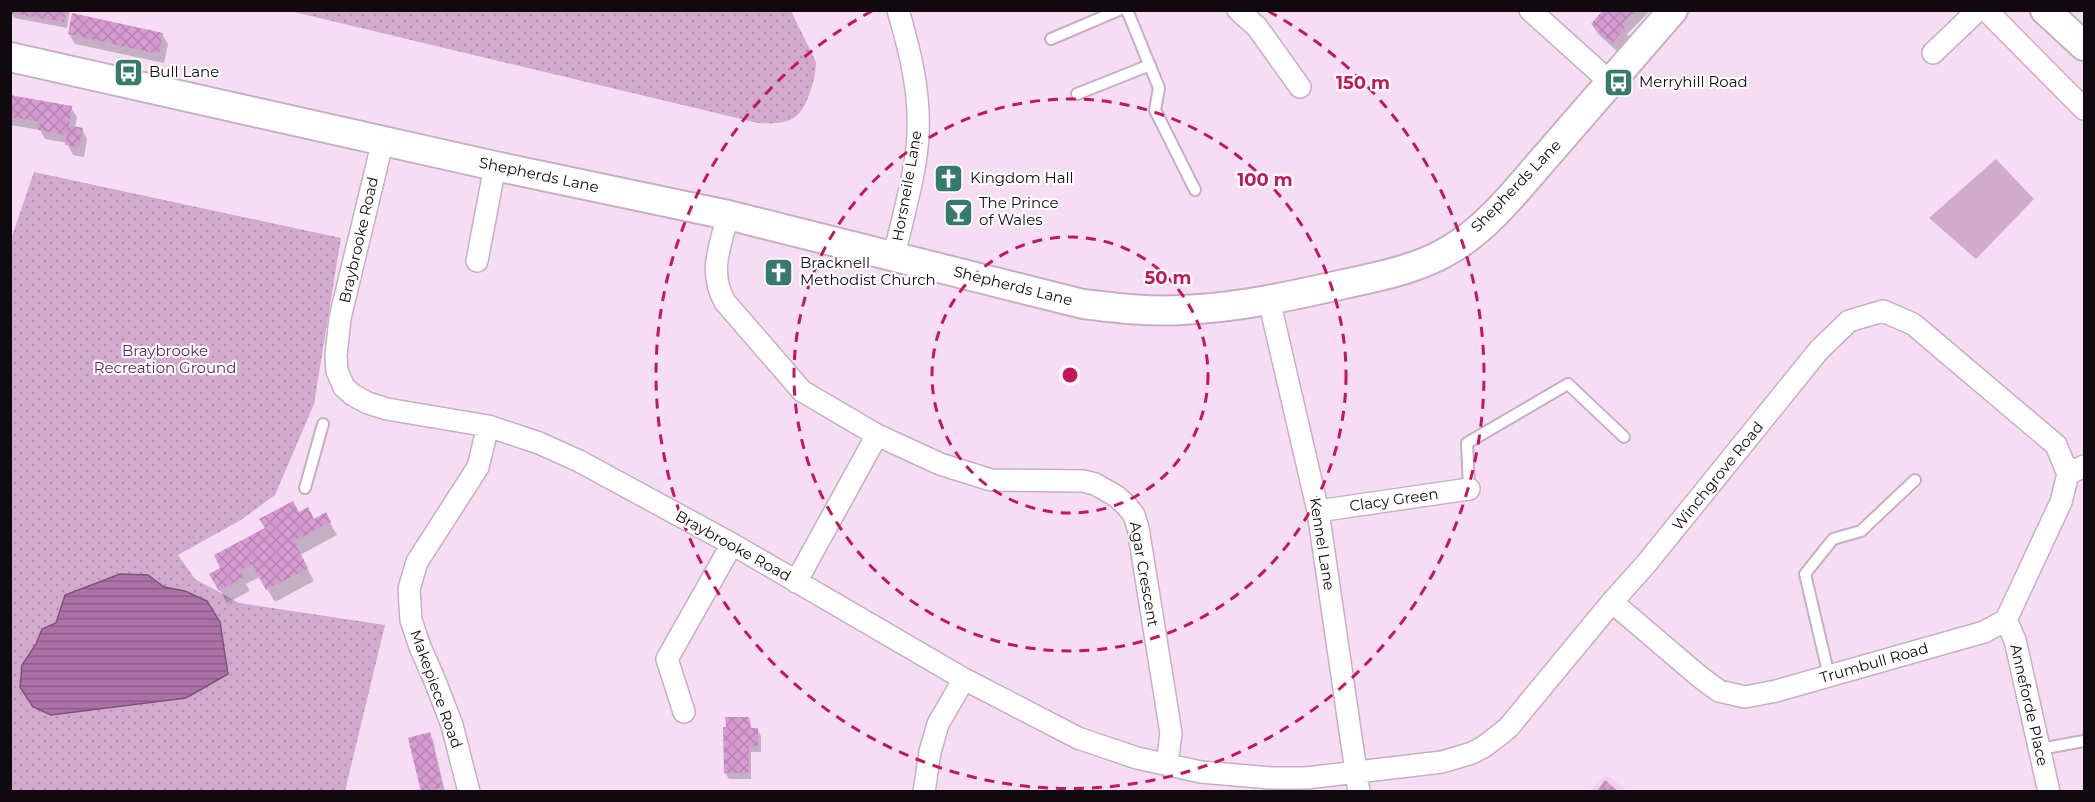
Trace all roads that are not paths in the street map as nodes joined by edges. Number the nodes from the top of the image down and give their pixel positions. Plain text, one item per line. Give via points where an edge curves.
1 (898, 10) edge
2 (1119, 10) edge
3 (1127, 10) edge
4 (1238, 10) edge
5 (1530, 10) edge
6 (1673, 10) edge
7 (1978, 10) edge
8 (1986, 10) edge
9 (2045, 10) edge
10 (1051, 39) dead end
11 (2085, 46) edge
12 (1933, 53) dead end
13 (10, 57) edge
14 (1150, 65) junction
15 (1610, 82) junction
16 (1300, 87) dead end
17 (1077, 94) dead end
18 (2085, 109) edge
19 (383, 141) junction
20 (495, 166) junction
21 (1194, 190) dead end
22 (728, 215) junction
23 (894, 256) junction
24 (477, 261) dead end
25 (1269, 300) junction
26 (323, 424) dead end
27 (488, 426) junction
28 (877, 435) junction
29 (1624, 437) dead end
30 (2076, 470) edge
31 (1915, 480) dead end
32 (305, 488) dead end
33 (1469, 489) joint
34 (1318, 511) junction
35 (732, 544) junction
36 (796, 582) junction
37 (1612, 602) junction
38 (2006, 620) junction
39 (1828, 676) junction
40 (964, 679) junction
41 (684, 712) dead end
42 (2085, 741) edge
43 (2040, 749) junction
44 (1167, 765) junction
45 (1358, 782) edge
46 (469, 792) edge
47 (924, 792) edge
48 (2049, 792) edge

1 - 23 street, Horsneile Lane via 912,62 918,127
2 - 10 lane
3 - 14 lane
4 - 16 street via 1257,27
5 - 15 street
6 - 15 street, Shepherds Lane
7 - 12 street
8 - 18 street
9 - 11 street
13 - 19 street, Shepherds Lane
14 - 17 lane
14 - 21 lane via 1159,88 1155,110
15 - 25 street, Shepherds Lane via 1508,199 1452,249 1384,275
19 - 20 street, Shepherds Lane
19 - 27 street, Braybrooke Road via 340,318 337,371 344,387 368,403
20 - 22 street, Shepherds Lane
20 - 24 street
22 - 23 street, Shepherds Lane
22 - 28 street, Agar Crescent via 716,271 725,302 802,391
23 - 25 street, Shepherds Lane via 1105,307 1181,310
25 - 34 street, Kennel Lane
26 - 32 lane
27 - 35 street, Braybrooke Road via 579,461
27 - 46 street, Makepiece Road via 478,467 433,530 409,589 420,647 452,726
28 - 36 street
28 - 44 street, Agar Crescent via 940,464 991,480 1083,481 1106,489 1126,505 1138,528 1171,733
29 - 33 lane via 1568,384 1467,443
30 - 37 street, Winchgrove Road via 2056,445 1914,324 1883,311 1849,321 1819,350
30 - 38 street
31 - 39 lane via 1861,531 1833,539 1805,574
33 - 34 street, Clacy Green
34 - 45 street, Kennel Lane
35 - 36 street, Braybrooke Road
35 - 41 street via 667,658
36 - 40 street, Braybrooke Road
37 - 39 street, Trumbull Road via 1719,691 1745,697
37 - 45 street, Winchgrove Road via 1508,728 1485,746 1442,762
38 - 39 street, Trumbull Road via 1984,632
38 - 43 street, Anneforde Place via 2015,640
40 - 44 street, Braybrooke Road via 1078,738
40 - 47 street via 938,724
42 - 43 lane
43 - 48 street, Anneforde Place
44 - 45 street, Braybrooke Road via 1213,773

